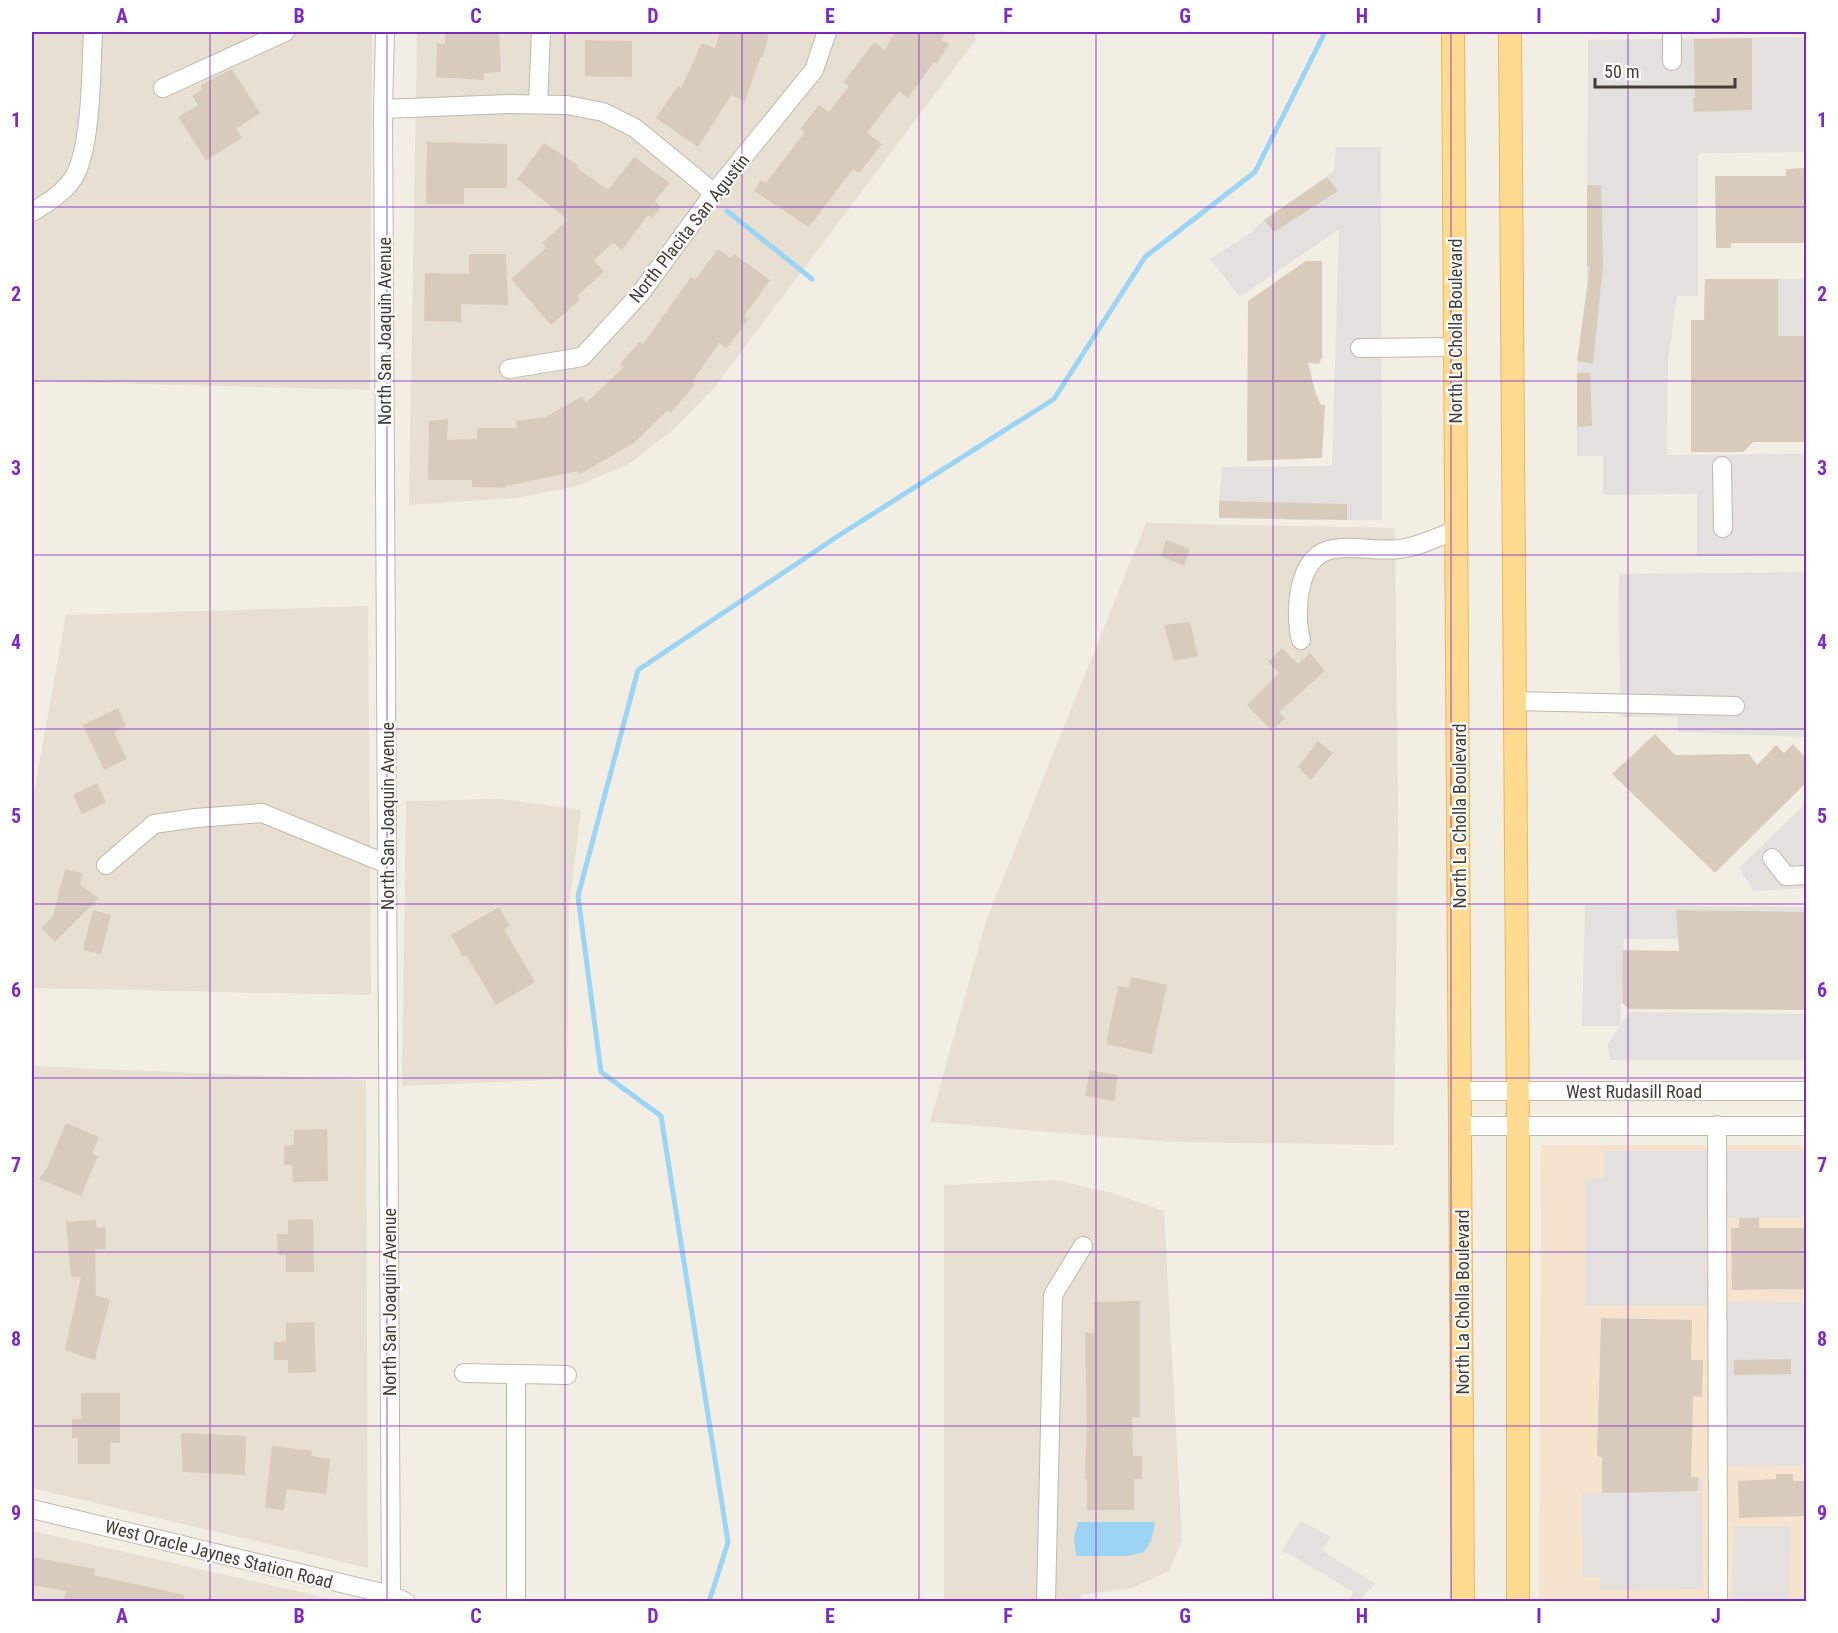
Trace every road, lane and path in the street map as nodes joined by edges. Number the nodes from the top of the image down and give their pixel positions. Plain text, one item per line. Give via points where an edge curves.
1 (93, 32) edge
2 (285, 32) edge
3 (385, 32) edge
4 (541, 32) edge
5 (827, 32) edge
6 (1453, 32) edge
7 (1510, 32) edge
8 (1672, 32) edge
9 (1672, 61) dead end
10 (163, 88) dead end
11 (538, 104) junction
12 (383, 109) junction
13 (714, 193) junction
14 (32, 212) edge
15 (1454, 347) junction
16 (1360, 348) dead end
17 (509, 369) dead end
18 (1722, 466) dead end
19 (1723, 528) dead end
20 (1456, 530) junction
21 (1300, 640) dead end
22 (1515, 701) junction
23 (1735, 706) dead end
24 (1772, 858) dead end
25 (387, 864) junction
26 (106, 865) dead end
27 (1806, 875) edge
28 (1461, 1091) junction
29 (1518, 1091) junction
30 (1806, 1091) edge
31 (1518, 1125) junction
32 (1717, 1125) junction
33 (1461, 1126) junction
34 (1806, 1126) edge
35 (1083, 1246) dead end
36 (464, 1373) dead end
37 (516, 1374) junction
38 (567, 1375) dead end
39 (32, 1509) edge
40 (396, 1600) edge
41 (516, 1602) edge
42 (1046, 1602) edge
43 (1463, 1602) edge
44 (1518, 1602) edge
45 (1718, 1602) edge

1 - 14 street via 85,137 75,176 67,187
2 - 10 street
3 - 12 street, North San Joaquin Avenue
4 - 11 street
5 - 13 street, North Placita San Agustin via 814,70
6 - 15 main road, North La Cholla Boulevard
7 - 22 main road
8 - 9 street
11 - 12 street
11 - 13 street via 603,112 635,128
12 - 25 street, North San Joaquin Avenue
13 - 17 street, North Placita San Agustin via 640,294 582,357
15 - 16 street
15 - 20 main road, North La Cholla Boulevard
18 - 19 street
20 - 21 street via 1401,549 1331,549 1319,554 1298,592
20 - 28 main road, North La Cholla Boulevard
22 - 23 street
22 - 29 main road
24 - 27 street via 1786,876
25 - 26 street via 262,813 154,824
25 - 40 street, North San Joaquin Avenue
28 - 29 street, West Rudasill Road
28 - 33 main road, North La Cholla Boulevard
29 - 30 street, West Rudasill Road
29 - 31 main road
31 - 32 street, West Rudasill Road
31 - 33 street, West Rudasill Road
31 - 44 main road
32 - 34 street, West Rudasill Road
32 - 45 street
33 - 43 main road, North La Cholla Boulevard
35 - 42 street via 1053,1295
36 - 37 street
37 - 38 street
37 - 41 street
39 - 40 street, West Oracle Jaynes Station Road

